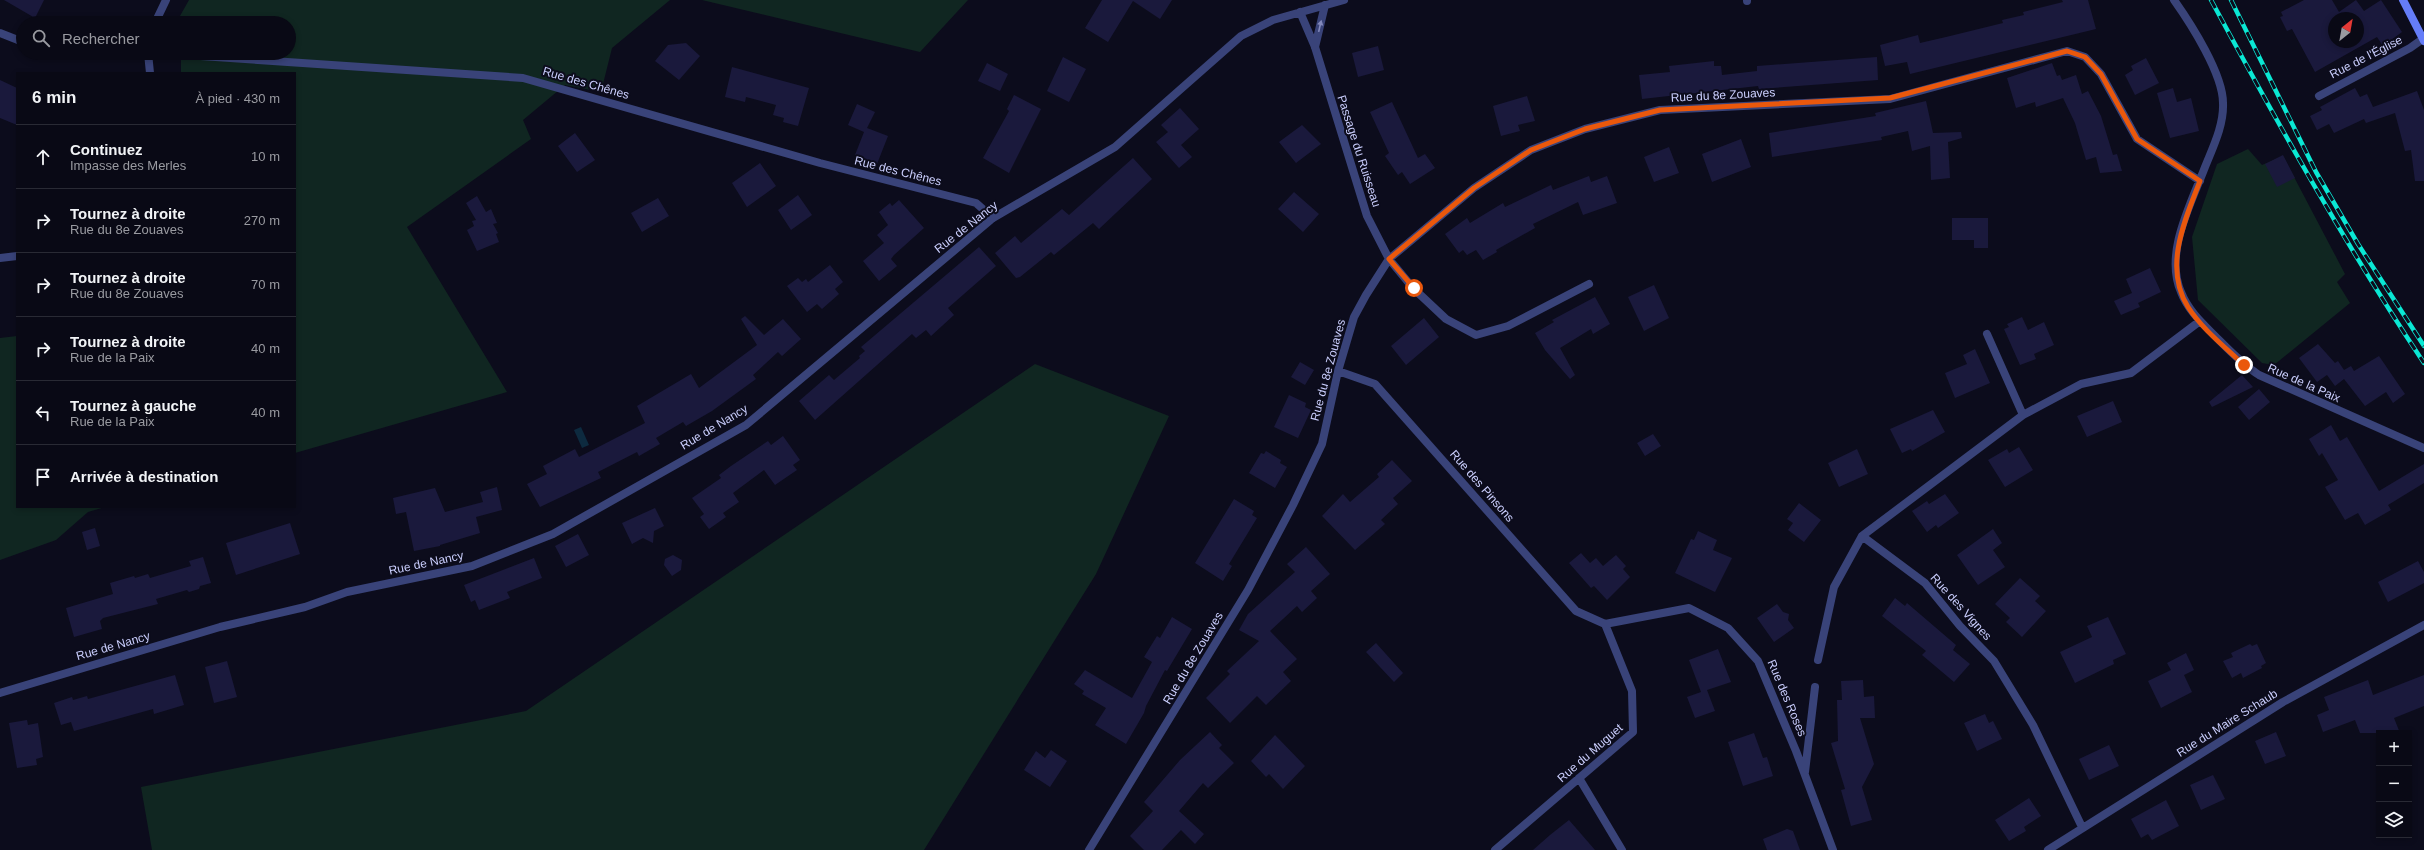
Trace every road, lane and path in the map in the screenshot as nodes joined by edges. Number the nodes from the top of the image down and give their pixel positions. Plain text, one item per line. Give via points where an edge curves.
1 (166, 0) edge
2 (1344, 0) edge
3 (2174, 0) edge
4 (2403, 0) edge
5 (1325, 5) junction
6 (1300, 12) junction
7 (158, 16) edge
8 (0, 33) edge
9 (16, 39) edge
10 (2424, 39) edge
11 (1315, 47) junction
12 (149, 60) edge
13 (259, 60) edge
14 (150, 72) edge
15 (2318, 96) dead end
16 (2200, 181) junction
17 (993, 218) junction
18 (16, 256) edge
19 (0, 258) edge
20 (1389, 259) junction
21 (1589, 284) dead end
22 (2200, 321) junction
23 (1987, 334) dead end
24 (1338, 371) junction
25 (2023, 415) junction
26 (2424, 448) edge
27 (1862, 536) junction
28 (1605, 624) junction
29 (2424, 625) edge
30 (1818, 660) dead end
31 (1815, 687) dead end
32 (0, 693) edge
33 (1804, 773) junction
34 (1579, 778) junction
35 (2082, 827) junction
36 (1090, 850) edge
37 (1495, 850) edge
38 (1622, 850) edge
39 (1833, 850) edge
40 (2048, 850) edge

1 - 7 street
2 - 5 street, Rue de Nancy
3 - 16 street, Rue de la Paix via 2204,49 2224,102 2218,134
4 - 10 street
5 - 6 street, Rue de Nancy
11 -> 5 street
6 - 11 street, Passage du Ruisseau
6 - 17 street, Rue de Nancy via 1262,24 1241,36 1115,147
8 - 9 street
10 - 15 street, Rue de l'Église
11 - 20 street, Passage du Ruisseau via 1367,216
12 - 14 street
13 - 17 street, Rue des Chênes via 523,78 820,163 976,203
16 - 20 street, Rue du 8e Zouaves via 2137,139 2101,74 2085,57 2067,51 1890,98 1660,110 1585,129 1531,150 1474,188
16 - 22 street, Rue de la Paix via 2179,240 2176,271 2180,292
17 - 32 street, Rue de Nancy via 746,425 553,534 472,566 347,592 305,607 212,630
18 - 19 street
20 - 21 street, Passage du Ruisseau via 1446,319 1476,335 1508,326
20 - 24 street, Rue du 8e Zouaves via 1354,317
22 - 25 street via 2131,373 2081,384
22 - 26 street, Rue de la Paix via 2244,365 2259,376
23 - 25 street
24 - 28 street, Rue des Pinsons via 1376,384 1576,611
24 - 36 street, Rue du 8e Zouaves via 1322,444 1293,505 1248,590
25 - 27 street
27 - 30 street via 1834,587
27 - 35 street, Rue des Vignes via 1925,583 1994,662 2033,725
28 - 33 street, Rue des Roses via 1689,608 1728,628 1758,661
28 - 34 street, Rue du Muguet via 1632,691 1633,732
29 - 35 street, Rue du Maire Schaub via 2283,702
31 - 33 street, Rue des Roses
33 - 39 street, Rue des Roses
34 - 37 street, Rue du Muguet
34 - 38 street
35 - 40 street, Rue du Maire Schaub

